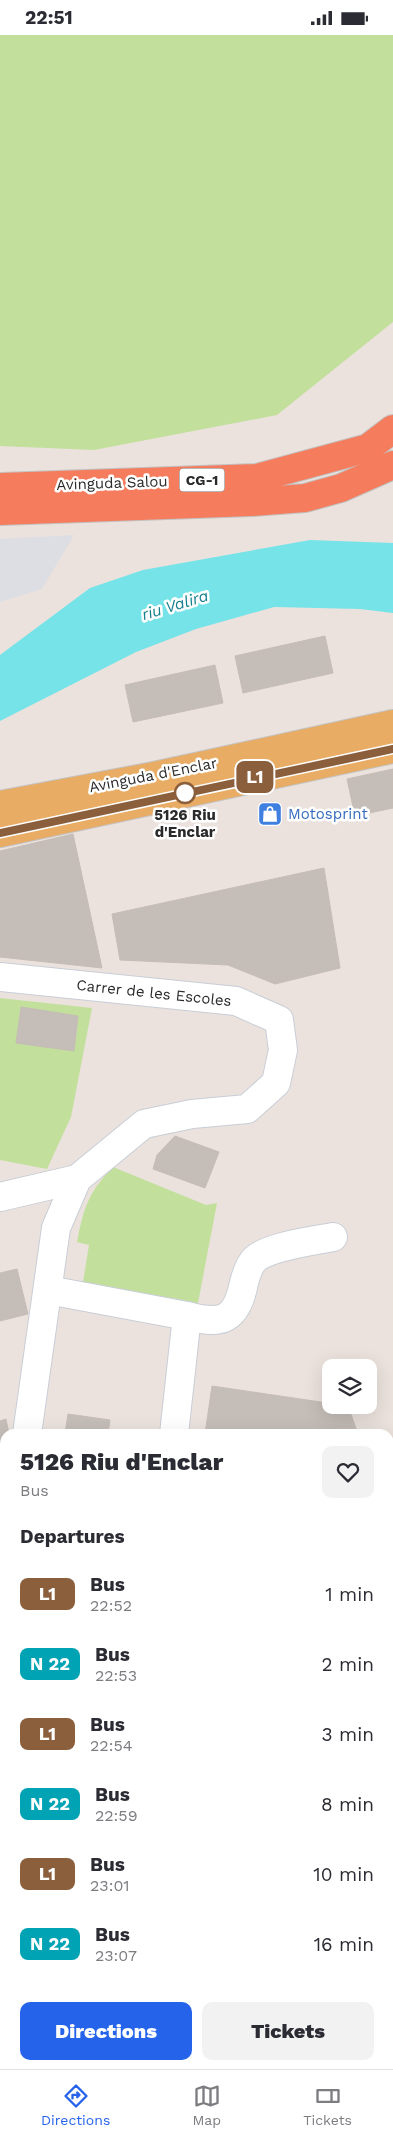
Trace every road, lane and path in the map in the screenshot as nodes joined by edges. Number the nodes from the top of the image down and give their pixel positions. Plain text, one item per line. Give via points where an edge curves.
1 (393, 429) edge
2 (391, 470) edge
3 (0, 487) edge
4 (0, 511) edge
5 (393, 724) edge
6 (393, 749) edge
7 (0, 805) edge
8 (0, 833) edge
9 (0, 977) edge
10 (77, 1179) junction
11 (0, 1197) edge
12 (333, 1237) dead end
13 (48, 1290) junction
14 (187, 1316) junction
15 (28, 1429) edge
16 (175, 1429) edge

1 - 3 highway, Avinguda Salou / CG-1 via 368,449 256,479
2 - 4 highway, CG-1 via 305,498
5 - 7 main road, Avinguda d'Enclar via 163,774
6 - 8 main road, Avinguda d'Enclar
9 - 10 street, Carrer de les Escoles via 236,1001 280,1020 283,1050 276,1083 247,1109 192,1114 144,1124
10 - 11 street, Carrer de les Escoles
10 - 13 street, Carrer de les Escoles via 56,1228
12 - 14 street via 270,1251 255,1259 235,1311 222,1320 205,1321
13 - 14 street
13 - 15 street, Carrer de les Escoles
14 - 16 street

